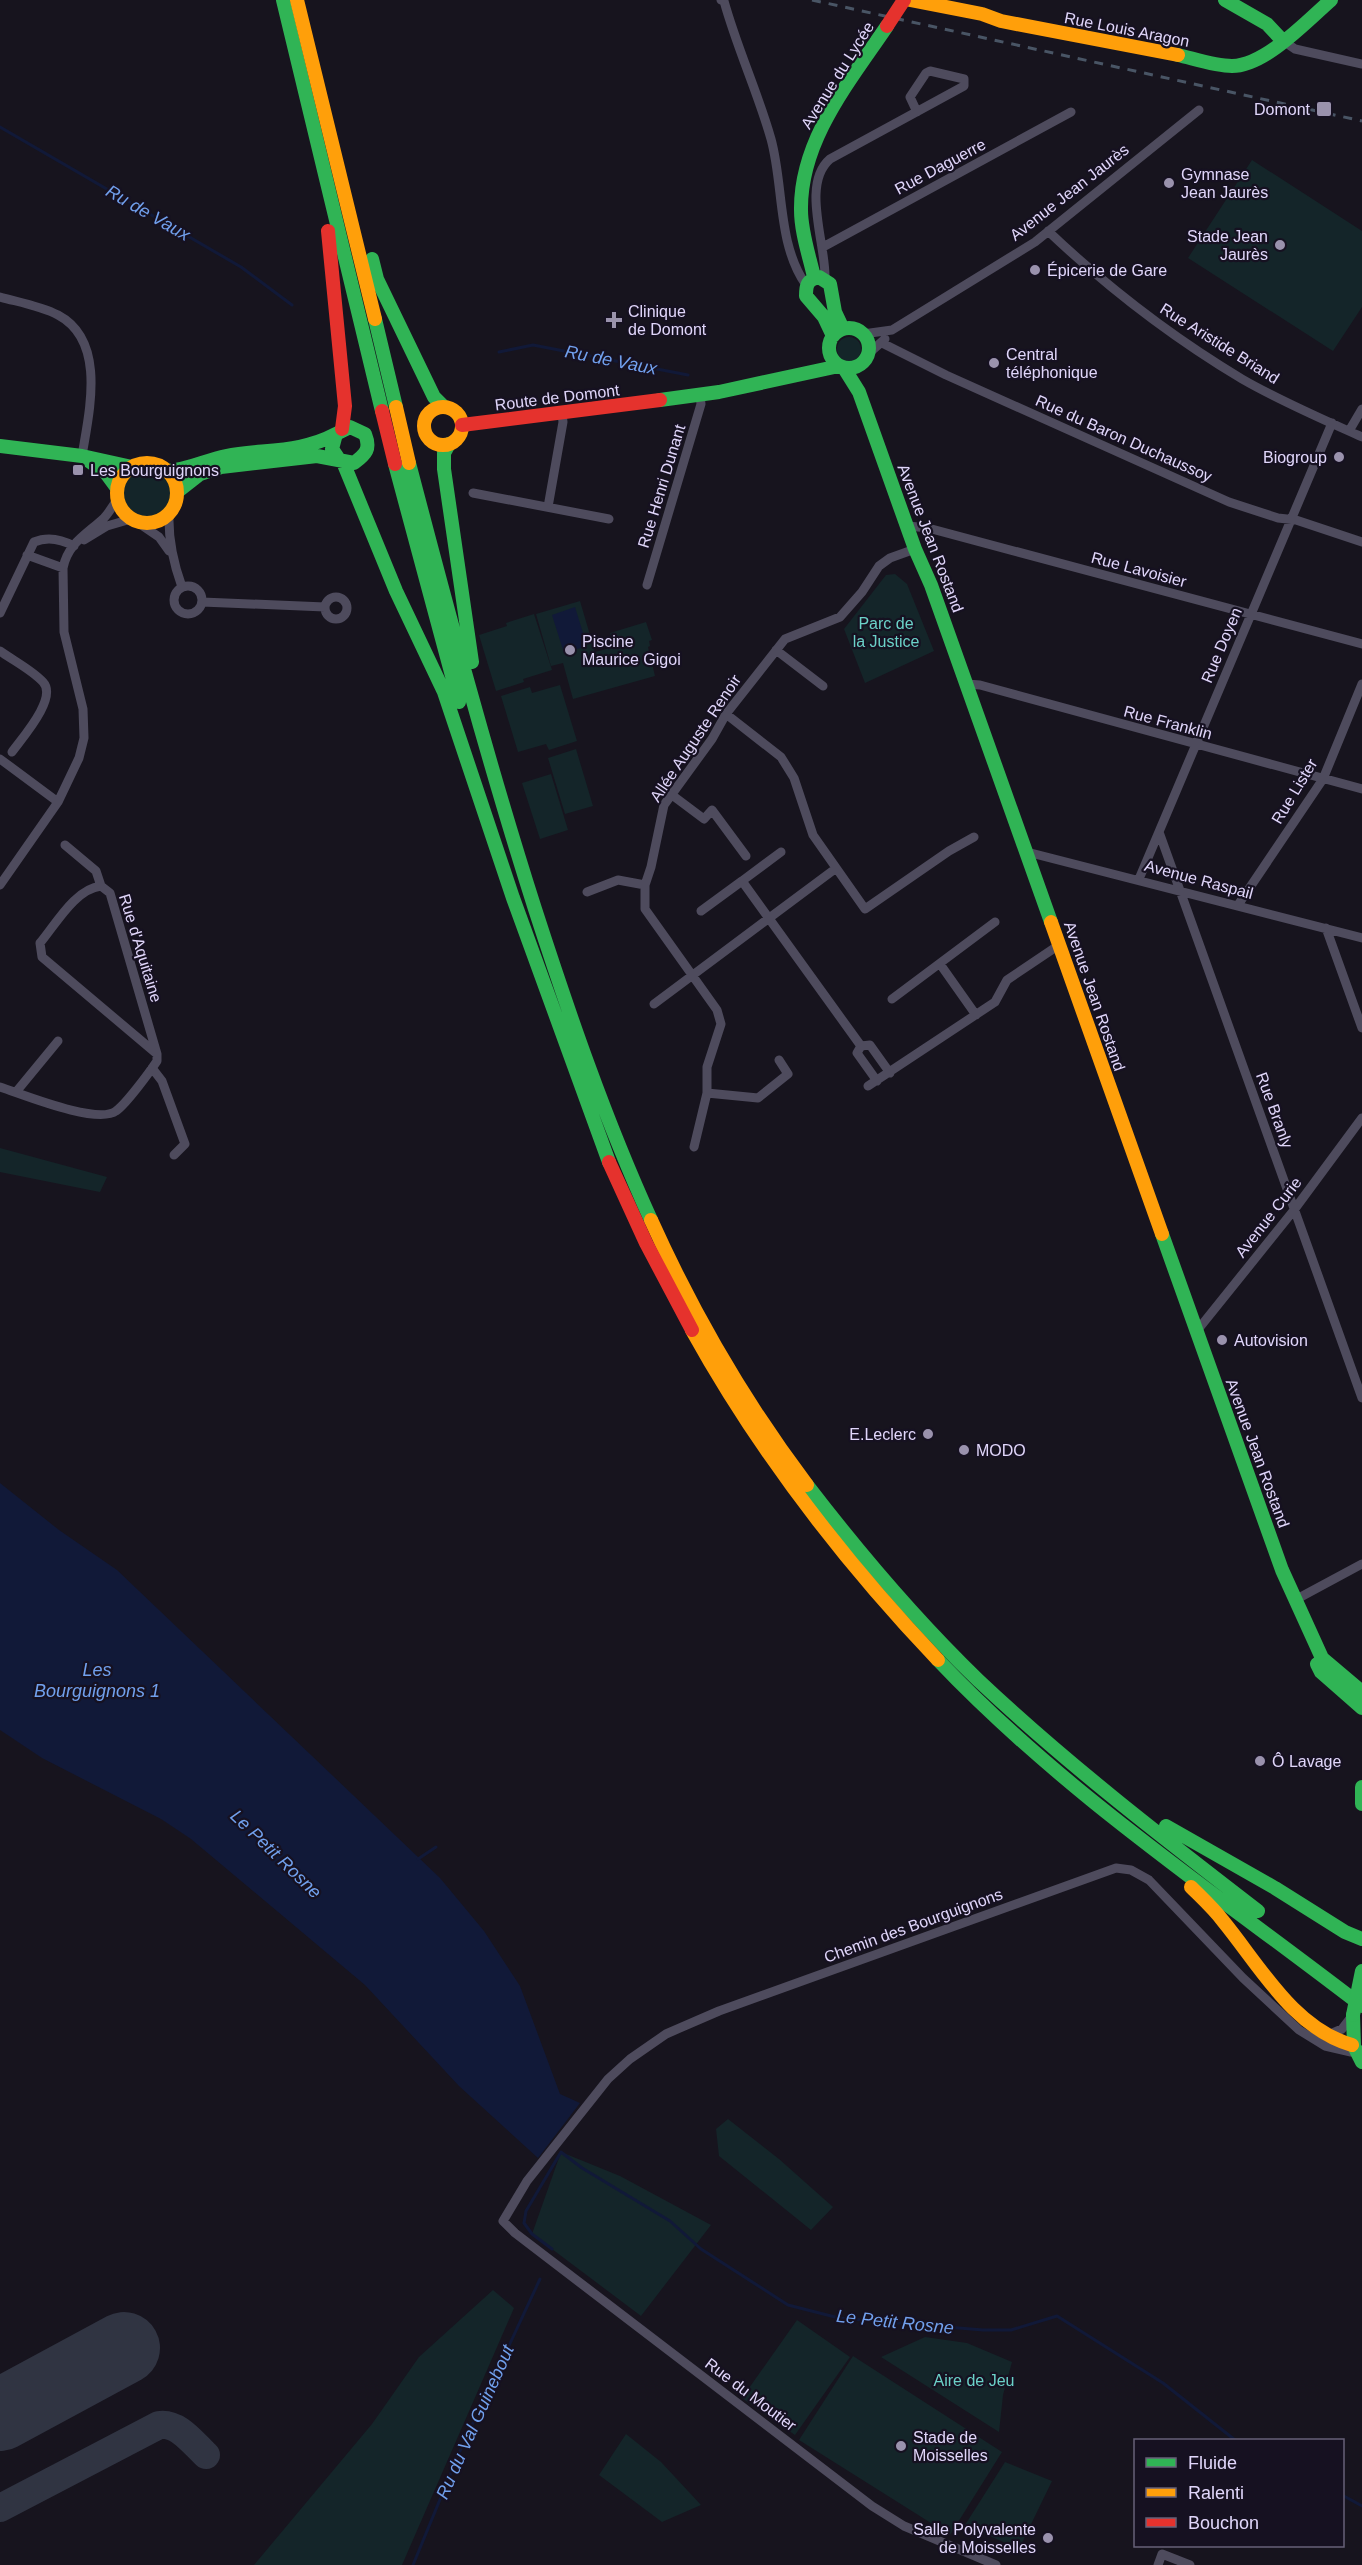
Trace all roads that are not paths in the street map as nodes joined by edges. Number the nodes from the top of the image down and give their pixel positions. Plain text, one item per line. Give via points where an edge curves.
1 (283, 0) edge
2 (297, 0) edge
3 (722, 0) edge
4 (904, 0) edge
5 (910, 0) edge
6 (1225, 0) edge
7 (1331, 0) edge
8 (1282, 40) junction
9 (297, 58) junction
10 (313, 59) junction
11 (1362, 64) edge
12 (1199, 110) dead end
13 (917, 112) junction
14 (1071, 112) dead end
15 (1048, 231) junction
16 (824, 247) junction
17 (815, 280) junction
18 (0, 297) edge
19 (892, 330) junction
20 (838, 332) junction
21 (863, 334) junction
22 (882, 343) junction
23 (829, 351) junction
24 (869, 353) junction
25 (859, 366) junction
26 (841, 367) junction
27 (797, 374) junction
28 (860, 392) junction
29 (700, 395) junction
30 (444, 407) junction
31 (389, 409) junction
32 (1362, 409) edge
33 (562, 414) junction
34 (1332, 423) junction
35 (462, 425) junction
36 (339, 431) junction
37 (1349, 431) junction
38 (425, 432) junction
39 (1362, 437) edge
40 (369, 444) junction
41 (449, 444) junction
42 (0, 446) edge
43 (82, 456) junction
44 (340, 460) junction
45 (402, 464) junction
46 (132, 467) junction
47 (167, 471) junction
48 (177, 492) junction
49 (117, 493) junction
50 (473, 493) dead end
51 (548, 507) junction
52 (169, 513) junction
53 (609, 519) dead end
54 (1290, 519) junction
55 (134, 520) junction
56 (908, 526) junction
57 (1362, 542) edge
58 (74, 546) junction
59 (915, 549) junction
60 (171, 553) junction
61 (27, 555) junction
62 (63, 568) junction
63 (647, 585) dead end
64 (182, 587) junction
65 (202, 602) junction
66 (325, 607) dead end
67 (0, 613) edge
68 (1251, 614) junction
69 (1362, 644) edge
70 (776, 650) junction
71 (0, 651) edge
72 (967, 684) junction
73 (1362, 684) edge
74 (824, 687) dead end
75 (726, 714) junction
76 (1195, 745) junction
77 (12, 752) dead end
78 (0, 759) edge
79 (1323, 779) junction
80 (1362, 789) edge
81 (672, 795) junction
82 (58, 802) junction
83 (1159, 832) junction
84 (974, 837) dead end
85 (64, 845) dead end
86 (781, 852) dead end
87 (1027, 852) junction
88 (746, 856) dead end
89 (835, 869) junction
90 (524, 877) junction
91 (1139, 879) junction
92 (742, 881) junction
93 (0, 885) edge
94 (645, 885) junction
95 (101, 886) junction
96 (1180, 891) junction
97 (587, 892) dead end
98 (1238, 905) junction
99 (701, 911) dead end
100 (769, 918) junction
101 (995, 922) dead end
102 (1326, 928) junction
103 (1362, 938) edge
104 (1059, 945) junction
105 (940, 964) junction
106 (692, 975) junction
107 (892, 999) dead end
108 (654, 1004) dead end
109 (976, 1016) junction
110 (1362, 1028) edge
111 (560, 1030) junction
112 (58, 1041) dead end
113 (861, 1046) junction
114 (157, 1054) junction
115 (779, 1060) dead end
116 (152, 1068) junction
117 (890, 1073) junction
118 (877, 1081) junction
119 (868, 1086) dead end
120 (0, 1087) edge
121 (16, 1092) junction
122 (707, 1093) junction
123 (1362, 1118) edge
124 (694, 1147) dead end
125 (174, 1155) dead end
126 (1294, 1210) junction
127 (1196, 1332) junction
128 (1362, 1398) edge
129 (862, 1554) junction
130 (1362, 1564) edge
131 (1297, 1606) junction
132 (1362, 1692) edge
133 (1362, 1708) edge
134 (1362, 1787) edge
135 (1362, 1804) edge
136 (1183, 1869) junction
137 (1362, 1939) edge
138 (1257, 1966) junction
139 (1362, 1971) edge
140 (1243, 1978) junction
141 (1362, 1990) edge
142 (1358, 2010) edge
143 (1327, 2036) junction
144 (1308, 2038) junction
145 (1356, 2053) edge
146 (503, 2221) joint
147 (996, 2565) edge
148 (1158, 2565) edge
149 (1190, 2565) edge

1 - 9 main road
2 - 10 main road
3 - 17 street via 771,141 790,250 798,273
4 - 17 main road, Avenue du Lycée, bridge via 822,129 805,170 801,211
5 - 8 main road, Rue Louis Aragon via 1232,66 1257,58
6 - 8 main road via 1267,24
7 - 8 main road
8 - 11 street via 1295,49
9 - 31 main road
9 - 36 main road via 332,253 345,406
10 - 30 main road via 377,279 434,397
10 - 31 main road
12 - 15 street, Avenue Jean Jaurès
13 - 13 street via 910,97 926,73 964,79 964,86
13 - 16 street via 823,165 816,208
14 - 16 street, Rue Daguerre
15 - 19 street, Avenue Jean Jaurès
15 - 34 street, Rue Aristide Briand via 1179,339 1244,380
16 - 17 street
17 - 20 main road, Avenue du Lycée via 832,288
17 - 20 main road, Avenue du Lycée via 806,296
18 - 43 street via 58,315 77,330 91,371 90,414
19 - 21 street, Avenue Jean Jaurès
19 - 22 street, Avenue Jean Jaurès
20 - 21 main road via 855,329
20 - 23 main road
21 - 24 main road
22 - 24 street, Avenue Jean Jaurès
22 - 54 street, Rue du Baron Duchaussoy via 1229,502
23 - 26 main road
23 - 27 main road, Route de Domont
24 - 25 main road
25 - 26 main road
25 - 28 main road, Avenue Jean Rostand
26 - 27 main road, Route de Domont
26 - 28 main road, Avenue Jean Rostand
27 - 29 main road, Route de Domont
28 - 56 main road, Avenue Jean Rostand
29 - 33 main road, Route de Domont
29 - 63 street, Rue Henri Dunant via 701,404
30 - 35 main road via 457,414
30 - 38 main road via 429,414
31 - 45 main road, bridge
32 - 37 street
33 - 35 main road, Route de Domont
33 - 51 street
34 - 37 street, Rue Aristide Briand
34 - 54 street, Rue Doyen
35 - 41 main road via 459,437
36 - 40 main road via 350,427 360,430
36 - 44 main road via 332,449
36 - 47 main road via 306,447 225,457 193,469
37 - 39 street, Rue Aristide Briand
38 - 40 main road
38 - 41 main road via 432,441
40 - 44 main road via 363,459 354,463
41 - 90 main road via 444,453 444,469 471,658
42 - 43 main road
43 - 46 main road
43 - 49 main road via 106,473
44 - 48 main road via 317,456 221,467 201,474
44 - 111 main road via 444,692
45 - 90 main road
45 - 111 main road via 477,767
46 - 47 main road via 155,464
46 - 49 main road via 124,473
47 - 48 main road
48 - 52 main road
49 - 55 main road via 126,515
49 - 58 street via 105,518 80,536
50 - 51 street
51 - 53 street
52 - 55 main road via 147,524
52 - 60 street
54 - 57 street, Rue du Baron Duchaussoy
54 - 68 street, Rue Doyen
55 - 58 street via 107,526
55 - 60 street via 159,537
56 - 59 main road, Avenue Jean Rostand
56 - 68 street, Rue Lavoisier
58 - 61 street via 63,540 41,539 34,542
58 - 62 street
59 - 70 street, Allée Auguste Renoir via 879,566 840,617 785,639
59 - 72 main road, Avenue Jean Rostand
60 - 64 street
61 - 62 street
61 - 67 street
62 - 82 street via 64,633 84,724 79,758
64 - 65 street via 195,588
64 - 65 street via 173,600 179,612 192,614 201,608
65 - 66 street
68 - 69 street, Rue Lavoisier
68 - 76 street, Rue Doyen
70 - 74 street
70 - 75 street, Allée Auguste Renoir
71 - 77 street via 44,683 48,693 44,706
72 - 76 street, Rue Franklin
72 - 87 main road, Avenue Jean Rostand
73 - 79 street, Rue Lister
75 - 81 street, Allée Auguste Renoir
75 - 89 street via 781,757 794,778 813,835
76 - 79 street, Rue Franklin
76 - 83 street, Rue Doyen
78 - 82 street
79 - 80 street, Rue Franklin
79 - 98 street, Rue Lister
81 - 88 street via 704,819 712,810
81 - 94 street, Allée Auguste Renoir via 664,805
82 - 93 street
83 - 91 street, Rue Doyen
83 - 96 street, Rue Branly
84 - 89 street via 865,909
85 - 95 street via 96,871
86 - 92 street
87 - 91 street, Avenue Raspail
87 - 104 main road, Avenue Jean Rostand
89 - 100 street
90 - 129 main road via 615,1138 683,1287 749,1400 812,1491
91 - 96 street, Avenue Raspail
92 - 99 street
92 - 100 street
94 - 97 street via 618,880
94 - 106 street, Allée Auguste Renoir via 645,909
95 - 114 street, Rue d'Aquitaine via 110,893
95 - 114 street, Rue d'Aquitaine via 80,895 40,942 42,957
96 - 98 street, Avenue Raspail
96 - 126 street, Rue Branly
98 - 102 street, Avenue Raspail
100 - 106 street
100 - 113 street
101 - 105 street
102 - 103 street, Avenue Raspail
102 - 110 street
104 - 109 street via 1007,980 995,1002
104 - 127 main road, Avenue Jean Rostand
105 - 107 street
105 - 109 street
106 - 108 street
106 - 122 street, Allée Auguste Renoir via 717,1010 721,1024 707,1067
109 - 117 street
111 - 136 main road via 601,1142 664,1279 731,1396 789,1482 842,1552 946,1668 1021,1739
112 - 121 street
113 - 117 street via 870,1045
113 - 118 street via 857,1053
114 - 116 street
115 - 122 street via 788,1074 758,1098
116 - 121 street via 115,1112 101,1115
116 - 125 street via 162,1081 185,1144
117 - 118 street
118 - 119 street
120 - 121 street
122 - 124 street, Allée Auguste Renoir
123 - 126 street, Avenue Curie
126 - 127 street, Avenue Curie
126 - 128 street, Rue Branly
127 - 131 main road, Avenue Jean Rostand
129 - 137 main road via 1067,1750 1144,1811 1175,1833
129 - 141 main road via 928,1629 1024,1724
130 - 131 street
131 - 132 main road, Avenue Jean Rostand via 1325,1662
131 - 133 main road, Avenue Jean Rostand via 1321,1672
134 - 135 main road
136 - 138 main road via 1188,1885 1223,1921
136 - 142 main road
138 - 140 street
138 - 143 main road
139 - 142 main road, bridge
140 - 144 street, Chemin des Bourguignons
140 - 146 street, Chemin des Bourguignons via 1149,1880 1131,1869 1108,1869 719,2011 666,2034 630,2058 608,2079 527,2181
142 - 143 street via 1342,2029
142 - 145 main road
143 - 144 street
143 - 145 main road
144 - 145 street, Chemin des Bourguignons
146 - 147 street, Rue du Moutier via 872,2506 904,2526
148 - 149 street via 1162,2554

